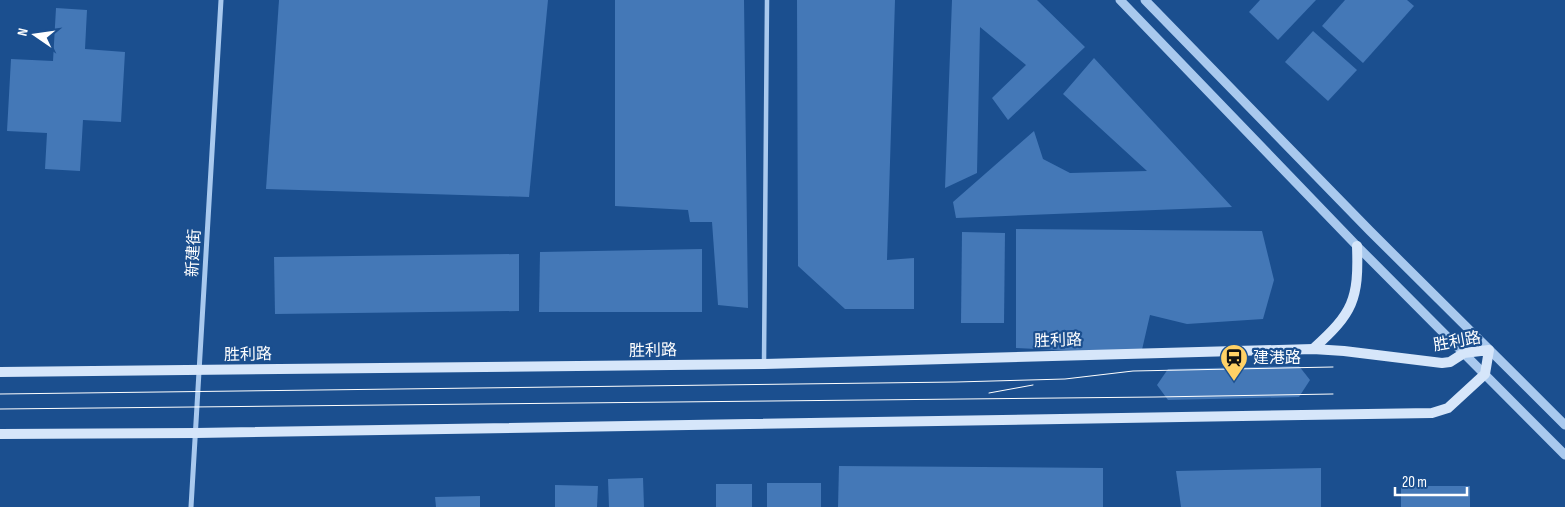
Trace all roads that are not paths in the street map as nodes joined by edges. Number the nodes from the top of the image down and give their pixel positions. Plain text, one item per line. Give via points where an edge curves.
1 (221, 0) edge
2 (767, 0) edge
3 (1120, 0) edge
4 (1145, 0) edge
5 (1357, 246) junction
6 (1313, 349) junction
7 (1490, 350) junction
8 (1464, 353) junction
9 (764, 364) junction
10 (200, 371) junction
11 (0, 372) edge
12 (1485, 374) junction
13 (1565, 425) edge
14 (196, 433) junction
15 (0, 434) edge
16 (1565, 455) edge
17 (191, 507) edge

1 - 10 street, 新建街
2 - 9 street
3 - 5 street
4 - 7 street
5 - 6 main road via 1356,292 1342,321
5 - 8 street
6 - 8 main road, 胜利路 via 1442,363
6 - 9 main road, 胜利路
7 - 8 main road, 胜利路
7 - 12 main road, 胜利路
7 - 13 street
8 - 12 street
9 - 10 main road, 胜利路
10 - 11 main road, 胜利路
10 - 14 street, 新建街
12 - 14 main road via 1448,408 1432,413
12 - 16 street
14 - 15 main road
14 - 17 street, 新建街

